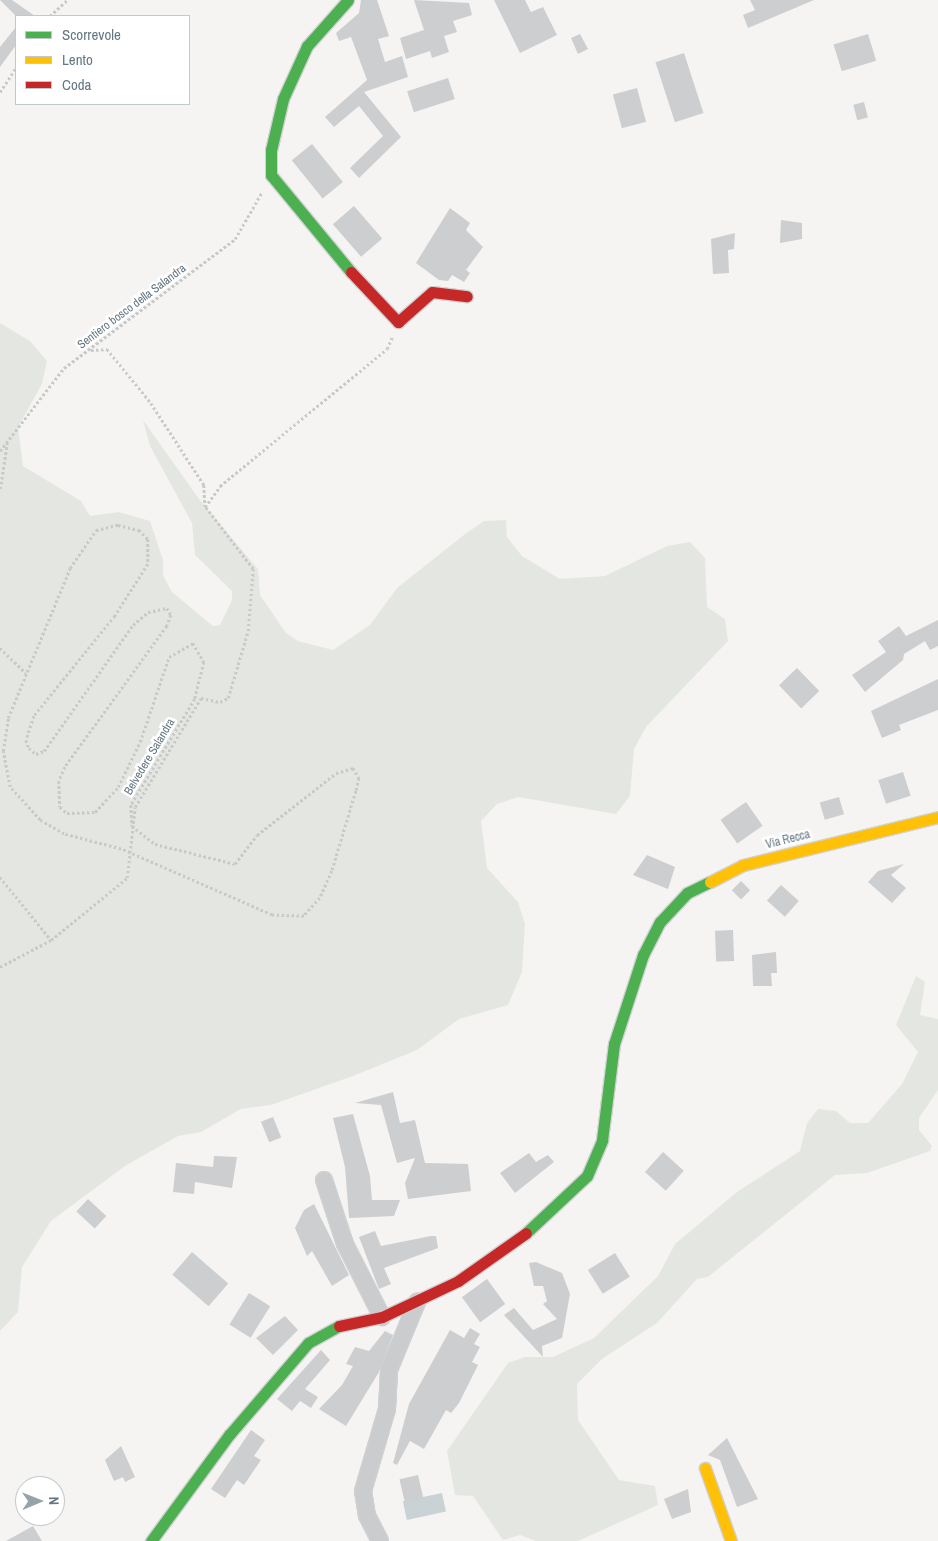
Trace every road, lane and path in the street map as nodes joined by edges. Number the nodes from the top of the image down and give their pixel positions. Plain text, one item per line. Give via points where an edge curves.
1 (67, 0) edge
2 (348, 0) edge
3 (51, 15) edge
4 (15, 69) edge
5 (0, 92) edge
6 (271, 175) junction
7 (468, 296) dead end
8 (398, 322) junction
9 (89, 350) junction
10 (7, 442) junction
11 (0, 451) edge
12 (0, 489) edge
13 (205, 507) junction
14 (0, 648) edge
15 (27, 674) junction
16 (938, 817) edge
17 (135, 832) junction
18 (132, 854) junction
19 (0, 877) edge
20 (51, 940) junction
21 (0, 967) edge
22 (324, 1180) dead end
23 (417, 1302) junction
24 (382, 1318) junction
25 (704, 1468) dead end
26 (151, 1541) edge
27 (380, 1541) edge
28 (731, 1541) edge

1 - 3 path
2 - 6 street via 307,46 283,99 271,150
4 - 5 path
6 - 8 street via 354,278
6 - 9 path, Sentiero bosco della Salandra via 235,239
7 - 8 street via 432,292
8 - 13 path via 387,349 220,486
9 - 10 path, Sentiero bosco della Salandra via 64,368
9 - 13 path via 107,349 151,404 204,485
10 - 11 path, Sentiero bosco della Salandra
10 - 12 path
13 - 17 path via 253,569 248,631 228,698 220,702 201,698 135,807
14 - 15 path
15 - 17 path, Belvedere Salandra via 70,568 89,537 106,526 139,530 150,551 148,564 114,616 34,716 26,740 36,754 44,751 133,625 148,612 167,608 171,615 167,626 75,751 59,781 60,807 67,813 95,812 118,787 140,742 169,657 193,643 204,662 202,678 195,699 131,805
15 - 18 path, Belvedere Salandra via 8,718 4,751 10,786 40,820 64,834
16 - 23 street, Via Recca via 722,873 687,893 660,922 643,955 614,1044 602,1140 587,1176 509,1249
17 - 18 path
17 - 18 path, Belvedere Salandra via 155,844 235,864 257,835 336,773 353,768 359,778 327,885 304,916 272,916
18 - 20 path via 127,878
19 - 20 path
20 - 21 path
22 - 24 street via 345,1244
23 - 24 street, Via Recca
23 - 27 street via 389,1370 387,1410 363,1491 367,1516
24 - 26 street, Via Recca via 333,1327 308,1343 229,1435
25 - 28 street

